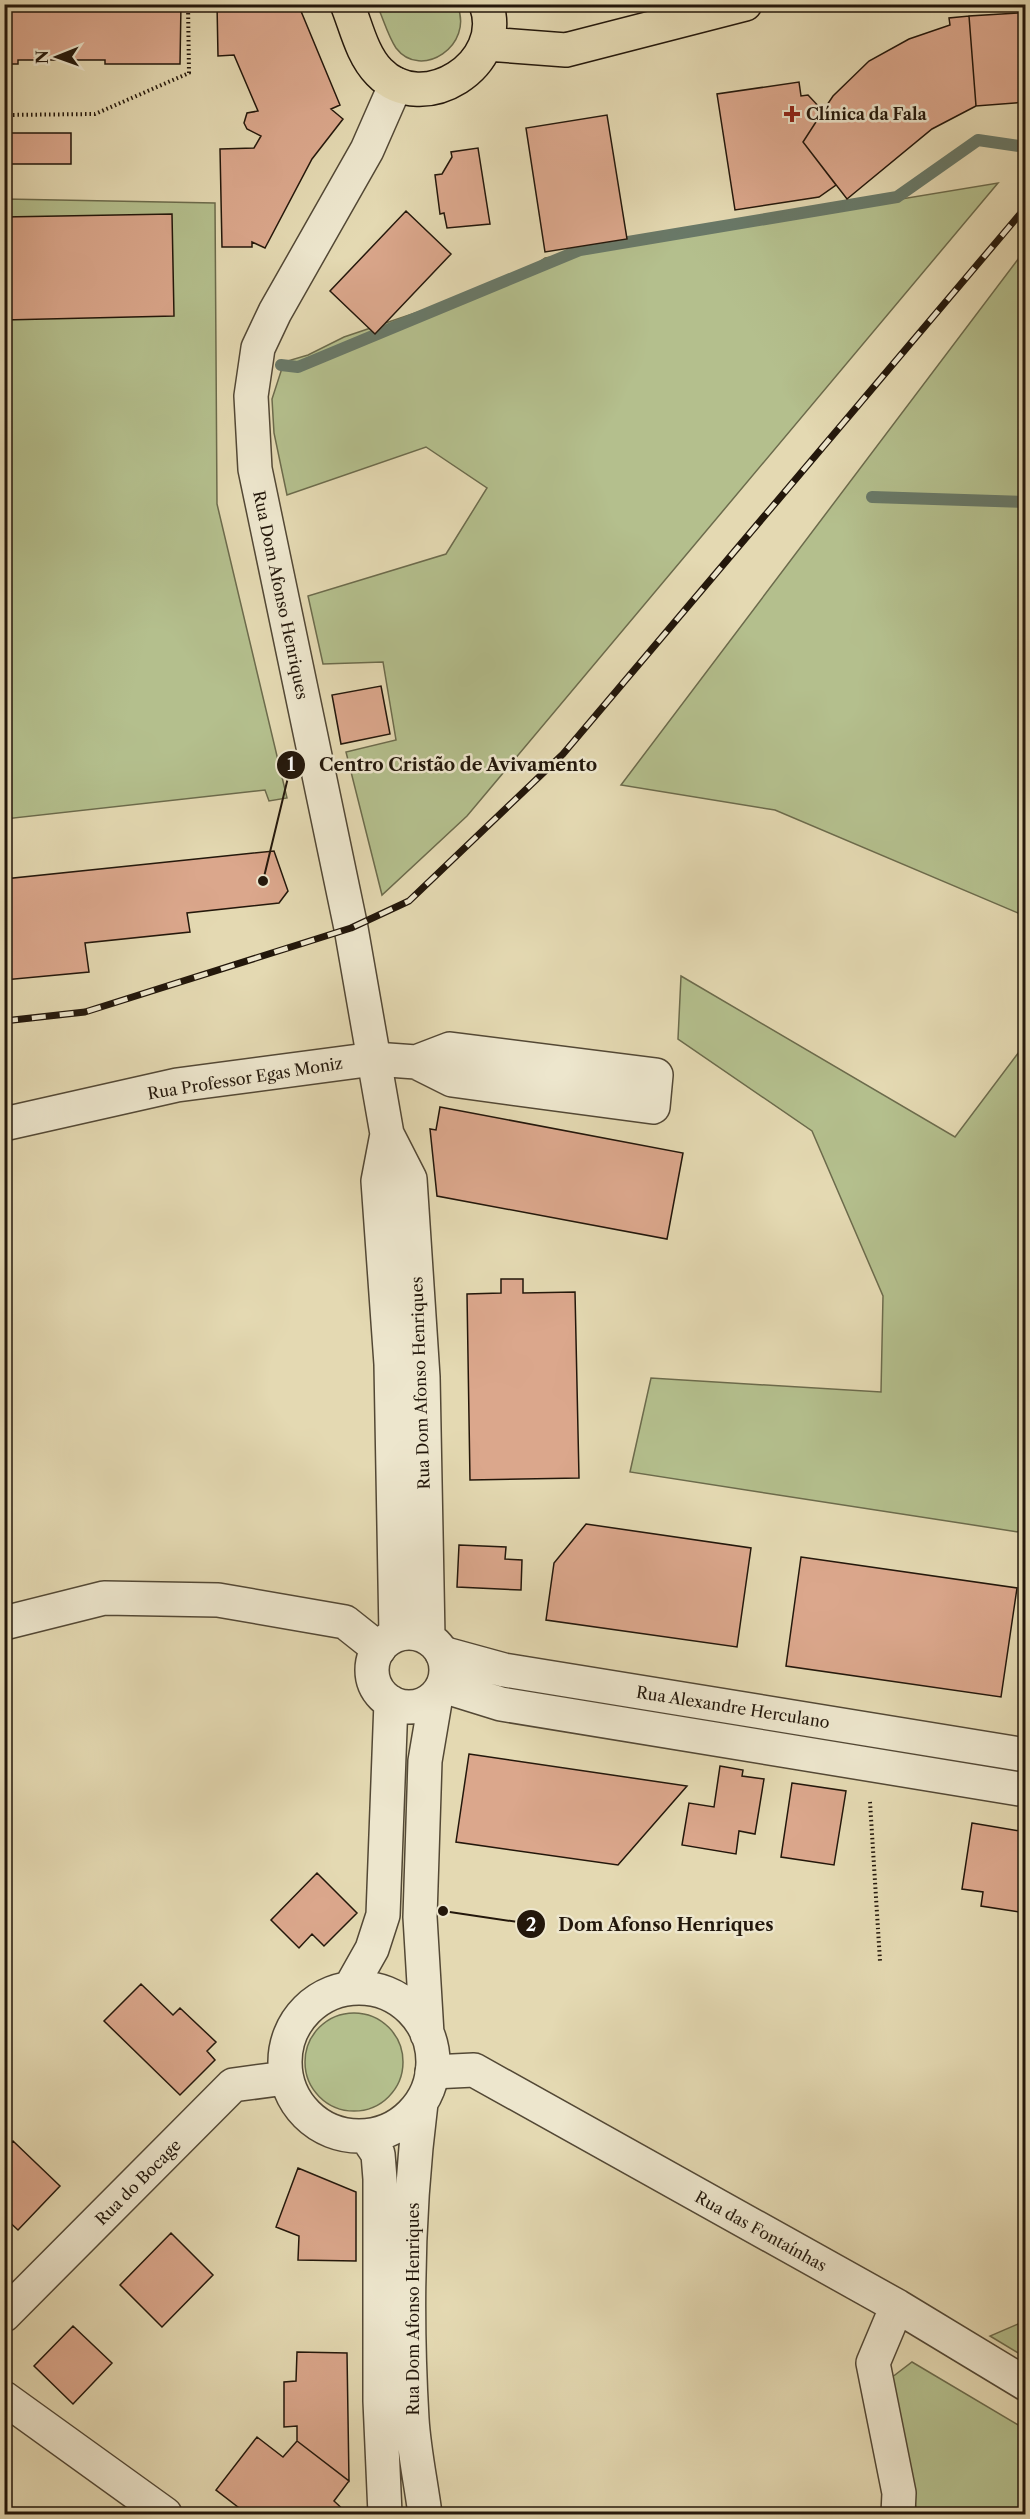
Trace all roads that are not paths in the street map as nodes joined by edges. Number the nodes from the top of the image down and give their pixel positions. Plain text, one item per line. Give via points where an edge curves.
1 (347, 4) edge
2 (486, 4) edge
3 (745, 4) edge
4 (487, 44) junction
5 (396, 84) junction
6 (374, 1059) junction
7 (416, 1062) junction
8 (4, 1124) edge
9 (387, 1134) junction
10 (4, 1623) edge
11 (387, 1642) junction
12 (435, 1645) junction
13 (440, 1691) junction
14 (391, 1702) junction
15 (1026, 1755) edge
16 (1026, 1790) edge
17 (350, 1988) junction
18 (427, 2034) junction
19 (432, 2072) junction
20 (286, 2078) junction
21 (421, 2103) junction
22 (366, 2136) junction
23 (897, 2306) junction
24 (4, 2315) edge
25 (1026, 2384) edge
26 (4, 2398) edge
27 (165, 2514) edge
28 (385, 2514) edge
29 (425, 2514) edge
30 (898, 2514) edge

1 - 5 main road via 369,58 379,73
2 - 4 main road via 491,29
3 - 4 main road via 566,50
4 - 5 main road via 476,64 456,81 425,89
5 - 6 street, Rua Dom Afonso Henriques via 367,150 258,348 251,396 255,469 351,928
6 - 7 street, Rua Professor Egas Moniz
6 - 8 street, Rua Professor Egas Moniz via 177,1085
6 - 9 street, Rua Dom Afonso Henriques
7 - 7 street, Rua Professor Egas Moniz via 452,1080 654,1107 656,1075 450,1049
9 - 11 street, Rua Dom Afonso Henriques via 378,1181 391,1364
9 - 12 street, Rua Dom Afonso Henriques via 410,1179
10 - 11 street via 104,1598 218,1600 345,1622
11 - 12 street via 406,1632
11 - 14 street, Rua Dom Afonso Henriques via 372,1671 381,1695
12 - 13 street, Rua Dom Afonso Henriques via 446,1663
12 - 15 street, Rua Alexandre Herculano via 504,1670
13 - 14 street via 427,1703 415,1707
13 - 16 street, Rua Alexandre Herculano
13 - 18 street, Rua Dom Afonso Henriques via 425,1761 420,1906
14 - 17 street via 384,1915 372,1949
17 - 18 street, Rua Dom Afonso Henriques via 388,1993 405,2003
17 - 20 street, Rua Dom Afonso Henriques via 312,2003 298,2019 288,2037 284,2057
18 - 19 street, Rua Dom Afonso Henriques
19 - 21 street, Rua Dom Afonso Henriques
19 - 23 street, Rua das Fontaínhas via 474,2070
20 - 22 street, Rua Dom Afonso Henriques via 300,2107 324,2128
20 - 24 street, Rua do Bocage via 233,2085
21 - 22 street, Rua Dom Afonso Henriques via 398,2126
21 - 29 street, Rua Dom Afonso Henriques via 411,2288 412,2420
22 - 28 street, Rua Dom Afonso Henriques via 378,2154 380,2179 380,2401
23 - 25 street, Rua das Fontaínhas
23 - 30 street via 873,2363 899,2493
26 - 27 street

